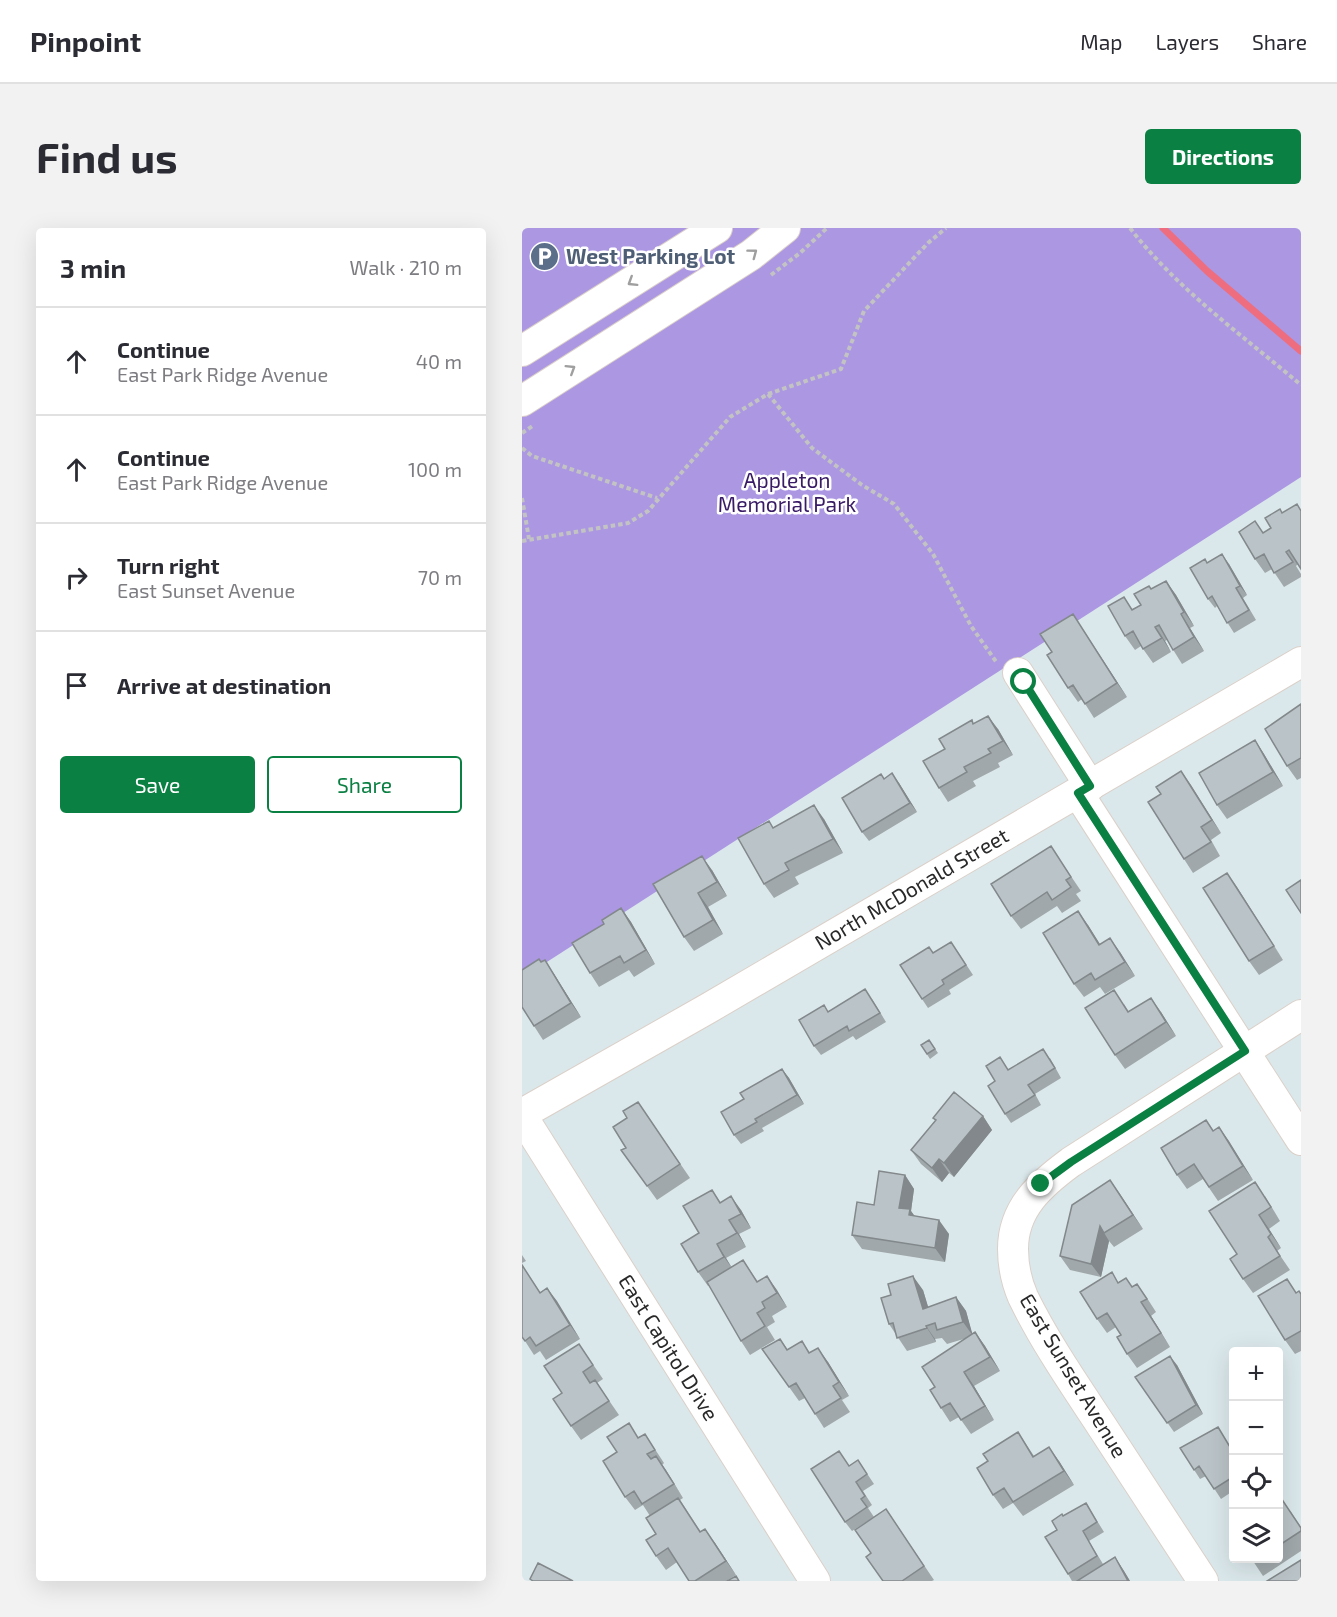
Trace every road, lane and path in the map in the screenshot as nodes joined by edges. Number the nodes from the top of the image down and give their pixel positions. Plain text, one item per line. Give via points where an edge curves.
1 (717, 228) edge
2 (785, 228) edge
3 (946, 228) edge
4 (1130, 228) edge
5 (522, 351) edge
6 (1301, 385) edge
7 (768, 394) junction
8 (522, 401) edge
9 (522, 448) edge
10 (522, 498) edge
11 (657, 498) junction
12 (529, 539) junction
13 (522, 542) edge
14 (1301, 662) edge
15 (1021, 678) joint
16 (1084, 789) junction
17 (1301, 1015) edge
18 (1245, 1051) junction
19 (522, 1115) edge
20 (1301, 1140) edge
21 (815, 1581) edge
22 (1203, 1581) edge

1 -> 5 street
8 -> 2 street via 751,255
3 - 7 path via 864,311 841,369
4 - 6 path via 1189,291
7 - 11 path via 730,417
7 - 15 path via 812,448 894,504 933,554 971,626 1009,680
9 - 11 path via 532,456
10 - 12 path
11 - 12 path via 648,511 628,523
12 - 13 path
14 - 16 street, North McDonald Street
15 - 16 street
16 - 18 street
16 - 19 street, North McDonald Street
17 - 18 street, East Sunset Avenue
18 - 20 street
18 - 22 street, East Sunset Avenue via 1041,1184 1017,1222 1012,1248 1016,1276 1028,1306 1072,1381
19 - 21 street, East Capitol Drive

